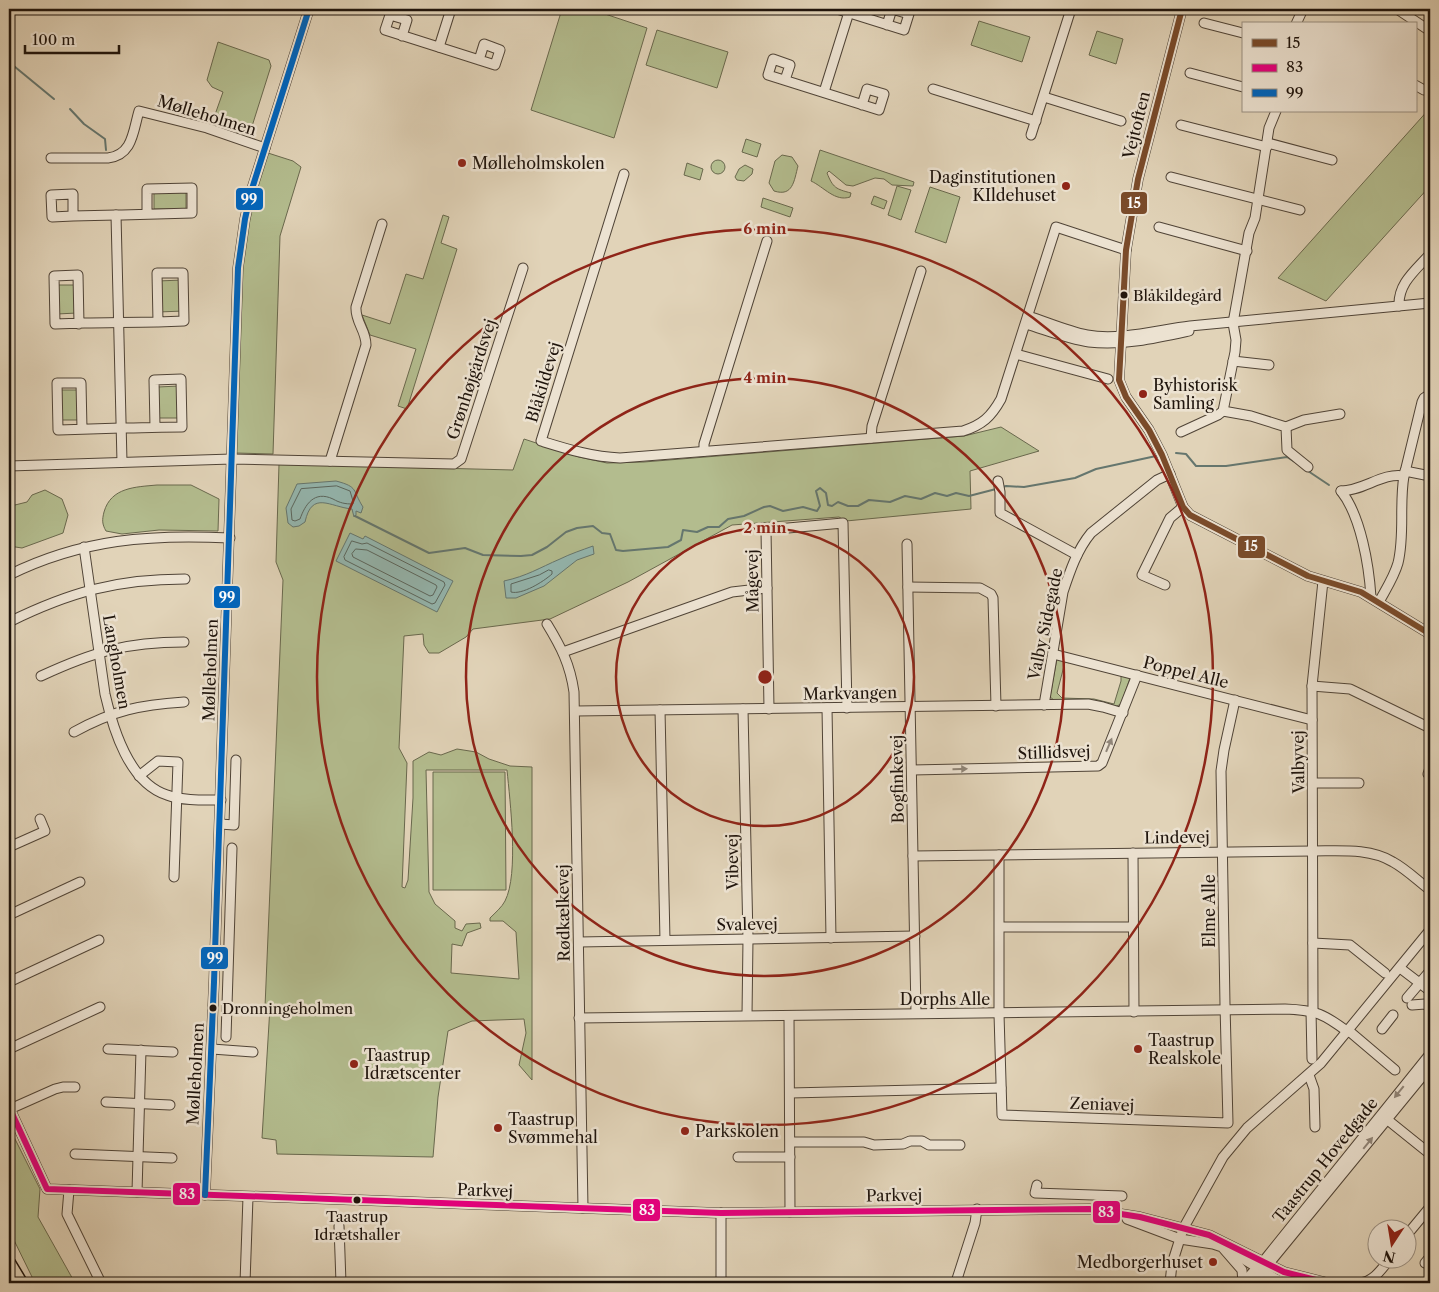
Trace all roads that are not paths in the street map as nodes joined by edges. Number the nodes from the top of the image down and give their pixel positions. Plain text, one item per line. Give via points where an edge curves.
1 (309, 9) edge
2 (451, 9) edge
3 (837, 9) edge
4 (1071, 9) edge
5 (1182, 9) edge
6 (1303, 9) edge
7 (1397, 9) edge
8 (850, 11) edge
9 (1297, 22) edge
10 (1204, 23) dead end
11 (887, 25) dead end
12 (1430, 31) edge
13 (1242, 33) edge
14 (402, 36) dead end
15 (439, 47) junction
16 (478, 60) dead end
17 (1190, 74) dead end
18 (785, 80) dead end
19 (1416, 85) edge
20 (1242, 87) edge
21 (933, 89) dead end
22 (1424, 90) dead end
23 (824, 92) junction
24 (1044, 97) junction
25 (862, 105) dead end
26 (1276, 112) edge
27 (1036, 121) junction
28 (1121, 121) dead end
29 (1181, 125) dead end
30 (1032, 135) dead end
31 (1267, 145) junction
32 (265, 148) junction
33 (51, 158) dead end
34 (1332, 160) dead end
35 (624, 174) dead end
36 (1171, 177) dead end
37 (1257, 199) junction
38 (1300, 210) dead end
39 (147, 214) junction
40 (116, 215) junction
41 (74, 216) dead end
42 (382, 224) dead end
43 (1159, 227) dead end
44 (767, 242) dead end
45 (1126, 250) junction
46 (1247, 251) junction
47 (1430, 254) edge
48 (523, 268) dead end
49 (921, 271) dead end
50 (1430, 303) edge
51 (1399, 306) junction
52 (1027, 320) junction
53 (158, 322) junction
54 (118, 323) junction
55 (1233, 323) junction
56 (79, 324) junction
57 (1120, 339) junction
58 (1016, 354) junction
59 (1233, 360) junction
60 (1269, 365) dead end
61 (1108, 379) dead end
62 (1430, 394) edge
63 (1223, 411) junction
64 (1340, 414) dead end
65 (155, 427) junction
66 (1286, 427) junction
67 (121, 428) junction
68 (82, 429) junction
69 (1181, 432) dead end
70 (871, 438) junction
71 (704, 451) junction
72 (232, 459) junction
73 (330, 461) junction
74 (122, 462) junction
75 (9, 466) edge
76 (1308, 467) dead end
77 (1170, 474) junction
78 (1405, 474) junction
79 (1430, 476) edge
80 (999, 485) dead end
81 (1183, 508) junction
82 (230, 538) junction
83 (907, 544) dead end
84 (84, 547) junction
85 (1077, 555) junction
86 (9, 575) edge
87 (185, 579) dead end
88 (1323, 581) junction
89 (1165, 585) dead end
90 (908, 587) junction
91 (767, 588) junction
92 (90, 590) junction
93 (1375, 600) junction
94 (9, 622) edge
95 (547, 624) dead end
96 (1430, 634) edge
97 (184, 642) dead end
98 (99, 652) junction
99 (563, 652) junction
100 (1053, 654) junction
101 (1137, 675) junction
102 (40, 676) dead end
103 (1312, 686) junction
104 (1235, 700) junction
105 (184, 702) dead end
106 (1044, 705) junction
107 (996, 706) junction
108 (910, 707) junction
109 (827, 708) junction
110 (847, 708) junction
111 (743, 709) junction
112 (769, 709) junction
113 (660, 710) junction
114 (576, 711) junction
115 (1122, 713) junction
116 (110, 715) junction
117 (1312, 720) junction
118 (1430, 728) edge
119 (74, 732) dead end
120 (236, 760) dead end
121 (912, 770) junction
122 (139, 776) junction
123 (1313, 783) junction
124 (1358, 783) dead end
125 (178, 798) junction
126 (221, 803) junction
127 (235, 806) junction
128 (40, 819) dead end
129 (220, 824) junction
130 (9, 847) edge
131 (232, 848) dead end
132 (1313, 851) junction
133 (1133, 852) junction
134 (1223, 852) junction
135 (999, 855) junction
136 (913, 856) junction
137 (174, 877) dead end
138 (80, 882) dead end
139 (1430, 890) edge
140 (217, 909) junction
141 (230, 909) junction
142 (9, 915) edge
143 (1133, 926) junction
144 (1000, 927) junction
145 (1430, 930) edge
146 (915, 936) junction
147 (831, 938) junction
148 (748, 939) junction
149 (99, 940) dead end
150 (665, 940) junction
151 (579, 942) junction
152 (1313, 943) junction
153 (1400, 968) junction
154 (1430, 971) edge
155 (1385, 973) dead end
156 (9, 982) edge
157 (214, 982) junction
158 (228, 983) junction
159 (1420, 983) junction
160 (1430, 991) edge
161 (1429, 1003) edge
162 (100, 1007) dead end
163 (1225, 1010) junction
164 (1312, 1011) junction
165 (1134, 1012) junction
166 (916, 1013) junction
167 (999, 1014) junction
168 (747, 1015) junction
169 (1393, 1015) dead end
170 (789, 1016) junction
171 (579, 1018) junction
172 (1382, 1029) dead end
173 (1348, 1032) junction
174 (226, 1037) dead end
175 (9, 1048) edge
176 (108, 1049) dead end
177 (212, 1049) junction
178 (141, 1050) junction
179 (173, 1052) dead end
180 (253, 1052) dead end
181 (1430, 1054) edge
182 (1312, 1059) dead end
183 (1430, 1068) edge
184 (1395, 1070) dead end
185 (1309, 1075) junction
186 (75, 1087) dead end
187 (1000, 1088) junction
188 (790, 1093) junction
189 (106, 1102) dead end
190 (139, 1103) junction
191 (170, 1105) dead end
192 (9, 1108) edge
193 (1384, 1118) junction
194 (1228, 1123) joint
195 (1314, 1127) dead end
196 (791, 1142) junction
197 (960, 1145) dead end
198 (76, 1154) dead end
199 (1430, 1154) edge
200 (138, 1157) junction
201 (790, 1157) junction
202 (172, 1158) dead end
203 (738, 1158) dead end
204 (1036, 1185) dead end
205 (69, 1190) junction
206 (137, 1192) junction
207 (205, 1195) junction
208 (1085, 1195) junction
209 (1122, 1196) dead end
210 (248, 1197) junction
211 (1430, 1206) edge
212 (583, 1208) junction
213 (977, 1209) junction
214 (1085, 1210) junction
215 (790, 1212) junction
216 (721, 1213) junction
217 (1416, 1224) edge
218 (339, 1226) dead end
219 (1183, 1229) junction
220 (1180, 1239) junction
221 (1222, 1247) junction
222 (9, 1263) edge
223 (1264, 1266) junction
224 (1381, 1270) edge
225 (21, 1283) edge
226 (102, 1283) edge
227 (245, 1283) edge
228 (341, 1283) edge
229 (390, 1283) edge
230 (444, 1283) edge
231 (721, 1283) edge
232 (954, 1283) edge
233 (1170, 1283) edge
234 (1243, 1283) edge
235 (1253, 1283) edge
236 (1347, 1283) edge
237 (1359, 1283) edge

1 - 32 street, Mølleholmen
2 - 15 street
3 - 8 street
4 - 24 street
5 - 45 street, Vejtoften via 1138,179
6 - 9 street
7 - 12 street
8 - 11 street
8 - 23 street
10 - 13 street
14 - 15 street
15 - 16 street
17 - 20 street
18 - 23 street
19 - 22 street
21 - 27 street
23 - 25 street
24 - 27 street
24 - 28 street
26 - 31 street
27 - 30 street
29 - 31 street
31 - 34 street
31 - 37 street
32 - 33 street, Mølleholmen via 207,128 139,111 128,148 115,157
32 - 72 street, Mølleholmen via 251,192 238,268
35 - 71 street, Blåkildevej via 541,441 606,458
36 - 37 street
37 - 38 street
37 - 46 street
39 - 39 street via 147,189 192,188 192,213
39 - 40 street
40 - 41 street
40 - 54 street
42 - 73 street via 356,307 366,345
43 - 46 street
44 - 71 street
45 - 52 street, Blåkildevej via 1056,227
45 - 57 street, Vejtoften
46 - 55 street
47 - 51 street via 1402,286
48 - 73 street, Grønhøjgårdsvej via 462,459 454,464
49 - 70 street
50 - 51 street
51 - 55 street
52 - 57 street via 1088,342
52 - 58 street, Blåkildevej
53 - 53 street via 184,321 183,273 157,273
53 - 54 street
54 - 56 street
54 - 67 street
55 - 57 street via 1182,327
55 - 59 street via 1236,340
56 - 56 street via 78,275 54,276 55,324
57 - 77 street, Vejtoften via 1121,387 1154,439
58 - 61 street
58 - 70 street, Blåkildevej via 1001,400 976,427
59 - 60 street
59 - 63 street
62 - 78 street via 1422,402
63 - 66 street
63 - 69 street
64 - 66 street via 1304,420
65 - 65 street via 182,427 181,379 154,380
65 - 67 street
66 - 76 street via 1287,450
67 - 68 street
67 - 74 street
68 - 68 street via 81,383 56,383 58,430
70 - 71 street, Blåkildevej
72 - 73 street, Grønhøjgårdsvej
72 - 74 street, Grønhøjgårdsvej
72 - 82 street, Mølleholmen
74 - 75 street, Grønhøjgårdsvej
77 - 81 street, Vejtoften
77 - 85 street, Valby Sidegade via 1157,480 1091,533
78 - 79 street
78 - 93 street via 1398,563
78 - 93 street via 1341,491 1350,503 1360,534
80 - 85 street via 1000,513
81 - 88 street via 1196,519
81 - 89 street via 1170,518 1142,576
82 - 84 street via 152,537
82 - 126 street, Mølleholmen
83 - 90 street, Bogfinkevej
84 - 86 street via 50,557
84 - 92 street, Langholmen
85 - 100 street, Valby Sidegade via 1064,592
87 - 92 street via 143,580
88 - 93 street via 1351,588
88 - 103 street, Valbyvej
90 - 107 street via 980,588 991,594
90 - 108 street, Bogfinkevej
91 - 99 street via 732,592
91 - 110 street, Mågevej via 766,530 843,523
91 - 112 street, Mågevej
92 - 94 street via 46,604
92 - 98 street, Langholmen
93 - 96 street
95 - 99 street, Rødkælkevej
97 - 98 street via 150,642
98 - 102 street
98 - 116 street, Langholmen
99 - 114 street, Rødkælkevej via 571,672
100 - 101 street, Poppel Alle
100 - 106 street, Valby Sidegade
101 - 104 street, Poppel Alle
101 - 115 street, Stillidsvej
103 - 117 street, Valbyvej
103 - 118 street via 1350,689
104 - 117 street, Poppel Alle
104 - 134 street, Elme Alle via 1222,759
105 - 116 street via 136,706
106 - 107 street, Markvangen
106 - 115 street, Markvangen via 1088,704
107 - 108 street, Markvangen
108 - 110 street, Markvangen
108 - 121 street, Bogfinkevej
109 - 110 street, Markvangen
109 - 112 street, Markvangen
109 - 147 street
111 - 112 street, Markvangen
111 - 113 street, Markvangen
111 - 148 street, Vibevej
113 - 114 street, Markvangen
113 - 150 street
114 - 151 street, Rødkælkevej
121 -> 115 street, Stillidsvej via 1094,767 1102,763
116 - 119 street
116 - 122 street, Langholmen via 121,744
117 - 123 street, Valbyvej
120 - 127 street
121 - 136 street, Bogfinkevej
122 - 125 street, Langholmen via 159,792
122 - 125 street via 158,761 178,762
123 - 124 street
123 - 132 street, Valbyvej
125 - 126 street, Langholmen
125 - 137 street
126 - 127 street, Langholmen
126 - 129 street, Mølleholmen
127 - 129 street via 234,824
128 - 130 street via 45,831
129 - 140 street, Mølleholmen
131 - 141 street
132 - 134 street, Lindevej
132 - 139 street, Lindevej via 1361,852 1381,856 1397,864
132 - 152 street, Valbyvej
133 - 134 street, Lindevej
133 - 135 street, Lindevej
133 - 143 street
134 - 163 street, Elme Alle
135 - 136 street, Lindevej
135 - 144 street
136 - 146 street, Bogfinkevej
138 - 142 street
140 - 141 street
140 - 157 street, Mølleholmen
141 - 158 street
143 - 144 street
143 - 165 street
144 - 167 street
145 - 153 street
146 - 147 street, Svalevej
146 - 166 street, Bogfinkevej
147 - 148 street, Svalevej
148 - 150 street, Svalevej
148 - 168 street, Vibevej
149 - 156 street
150 - 151 street, Svalevej
151 - 171 street, Rødkælkevej
152 - 155 street via 1350,945
152 - 164 street, Valbyvej
153 - 159 street
153 - 173 street
154 - 159 street
157 - 158 street
157 - 177 street, Mølleholmen
158 - 174 street
159 - 160 street
159 - 161 street via 1409,1002
162 - 175 street
163 - 164 street, Dorphs Alle
163 - 165 street, Dorphs Alle
163 - 194 street, Elme Alle
164 - 173 street, Dorphs Alle via 1329,1018
164 - 182 street
165 - 167 street, Dorphs Alle
166 - 167 street, Dorphs Alle
166 - 170 street, Dorphs Alle
167 - 187 street
168 - 170 street, Dorphs Alle
168 - 171 street, Dorphs Alle
169 - 172 street
170 - 188 street
171 - 212 street, Rødkælkevej
173 - 184 street, Dorphs Alle
173 - 185 street
176 - 178 street
177 - 180 street
177 - 207 street, Mølleholmen
178 - 179 street
178 - 190 street
181 -> 193 street, Taastrup Hovedgade
183 - 193 street, Taastrup Hovedgade
185 - 195 street via 1314,1089
185 - 219 street via 1278,1099 1233,1144
186 - 192 street via 55,1089
187 - 188 street
187 - 194 street, Zeniavej via 1003,1116
188 - 196 street
189 - 190 street
190 - 191 street
190 - 200 street
192 - 205 street, Parkvej via 47,1189
193 - 199 street
193 - 223 street, Taastrup Hovedgade
196 - 197 street via 864,1142 874,1145 922,1141 930,1145
196 - 201 street
198 - 200 street
200 - 202 street
200 - 206 street
201 - 203 street
201 - 215 street
204 - 208 street via 1035,1193
205 - 206 street, Parkvej
205 - 226 street via 66,1214
206 - 207 street, Parkvej
207 - 210 street, Parkvej
208 - 209 street
208 - 214 street
210 - 212 street, Parkvej
210 - 227 street
211 - 217 street
212 - 216 street, Parkvej
213 - 214 street, Parkvej
213 - 215 street, Parkvej
213 - 232 street
214 - 219 street, Parkvej via 1111,1211
214 - 220 street, Parkvej via 1123,1217
215 - 216 street, Parkvej
216 - 231 street
218 - 228 street
219 - 220 street
219 - 223 street, Parkvej via 1209,1235
220 - 221 street, Parkvej
220 - 233 street
221 - 223 street, Parkvej
221 - 234 street via 1242,1270
222 - 225 highway
223 - 234 street, Taastrup Hovedgade
223 - 235 street, Taastrup Hovedgade
223 - 236 street via 1324,1282
224 - 237 street via 1367,1282
229 - 230 street

